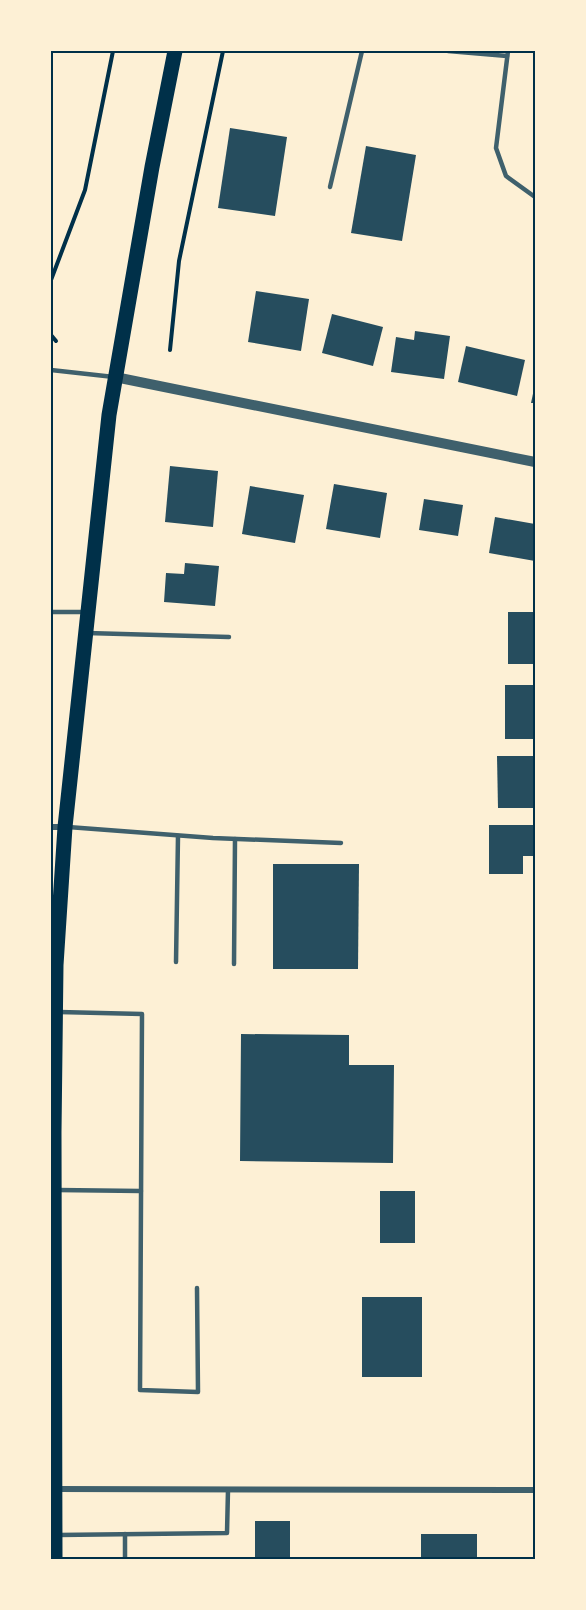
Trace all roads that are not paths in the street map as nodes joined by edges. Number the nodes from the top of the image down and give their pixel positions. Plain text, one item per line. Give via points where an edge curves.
1 (175, 51) edge
2 (362, 51) edge
3 (448, 51) edge
4 (508, 54) edge
5 (330, 187) dead end
6 (535, 197) edge
7 (51, 370) edge
8 (115, 377) junction
9 (535, 462) edge
10 (51, 612) edge
11 (86, 612) junction
12 (84, 633) junction
13 (229, 637) dead end
14 (58, 827) edge
15 (178, 836) junction
16 (235, 839) junction
17 (342, 843) dead end
18 (176, 962) dead end
19 (234, 964) dead end
20 (54, 965) edge
21 (56, 1012) junction
22 (52, 1132) edge
23 (54, 1190) junction
24 (141, 1191) junction
25 (197, 1288) dead end
26 (56, 1489) junction
27 (228, 1490) junction
28 (535, 1490) edge
29 (125, 1534) junction
30 (56, 1535) junction
31 (55, 1559) edge
32 (125, 1559) edge

1 - 8 main road
2 - 5 lane
3 - 4 lane
4 - 6 lane via 496,148 506,176
7 - 8 lane
8 - 9 street
8 - 11 main road
10 - 11 lane
11 - 12 main road
12 - 13 lane
12 - 14 main road
14 - 15 lane
14 - 20 main road
15 - 16 lane
15 - 18 lane
16 - 17 lane
16 - 19 lane
20 - 21 main road
21 - 22 main road
21 - 24 lane via 142,1014
22 - 23 main road
23 - 24 lane
23 - 26 main road
24 - 25 lane via 140,1390 198,1392
26 - 27 street
26 - 30 main road
27 - 28 street
27 - 29 lane via 227,1533
29 - 30 lane
29 - 32 lane
30 - 31 main road

